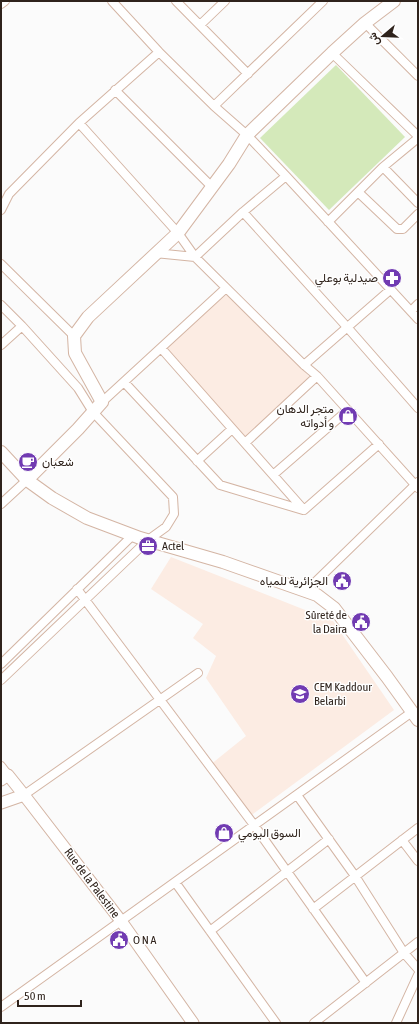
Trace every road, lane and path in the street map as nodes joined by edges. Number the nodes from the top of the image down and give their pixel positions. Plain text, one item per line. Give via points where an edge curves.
1 (5, 1) edge
2 (176, 1) edge
3 (225, 1) edge
4 (323, 1) edge
5 (394, 1) edge
6 (114, 2) edge
7 (1, 4) edge
8 (366, 22) junction
9 (200, 25) junction
10 (159, 52) junction
11 (332, 53) junction
12 (248, 74) junction
13 (418, 76) edge
14 (115, 90) junction
15 (214, 106) junction
16 (79, 123) junction
17 (247, 135) junction
18 (418, 137) edge
19 (383, 167) junction
20 (286, 176) junction
21 (212, 187) junction
22 (358, 192) junction
23 (418, 203) edge
24 (1, 210) edge
25 (243, 212) junction
26 (416, 218) edge
27 (328, 222) junction
28 (178, 233) junction
29 (155, 253) junction
30 (195, 256) junction
31 (1, 264) edge
32 (226, 288) junction
33 (390, 290) junction
34 (418, 304) edge
35 (1, 305) edge
36 (411, 311) junction
37 (418, 319) edge
38 (22, 326) junction
39 (347, 327) junction
40 (74, 336) junction
41 (1, 344) edge
42 (161, 348) junction
43 (304, 365) junction
44 (317, 376) junction
45 (124, 382) junction
46 (102, 402) junction
47 (418, 408) edge
48 (348, 410) junction
49 (93, 412) junction
50 (232, 429) junction
51 (245, 443) junction
52 (379, 444) junction
53 (1, 452) edge
54 (197, 461) junction
55 (273, 475) junction
56 (27, 480) junction
57 (417, 484) edge
58 (1, 504) edge
59 (304, 510) junction
60 (133, 535) junction
61 (148, 540) junction
62 (77, 590) junction
63 (306, 591) junction
64 (85, 600) junction
65 (1, 664) edge
66 (198, 673) dead end
67 (1, 680) edge
68 (161, 700) junction
69 (416, 718) edge
70 (3, 774) edge
71 (297, 795) junction
72 (24, 796) junction
73 (1, 803) edge
74 (254, 825) junction
75 (418, 828) edge
76 (329, 838) junction
77 (402, 840) junction
78 (418, 862) edge
79 (286, 871) junction
80 (355, 876) junction
81 (174, 882) junction
82 (313, 909) junction
83 (121, 921) junction
84 (210, 930) junction
85 (418, 942) edge
86 (404, 953) junction
87 (418, 969) edge
88 (418, 975) edge
89 (366, 983) junction
90 (1, 1007) edge
91 (193, 1023) edge
92 (276, 1023) edge
93 (314, 1023) edge
94 (396, 1023) edge

1 - 7 street
2 - 9 street
3 - 9 street
4 - 12 street
5 - 8 main road
6 - 10 street
8 - 11 main road
8 - 13 street
9 - 12 street
10 - 14 street
10 - 15 street
11 - 17 main road
11 - 18 street
12 - 15 street
14 - 16 street
14 - 21 street
15 - 17 street
16 - 24 street via 9,194
16 - 28 street
17 - 20 street
17 - 21 main road
18 - 19 street
19 - 22 street
19 - 23 street
20 - 25 street
20 - 27 street
21 - 28 main road
22 - 26 street via 396,229 403,229
22 - 27 street
25 - 30 street
25 - 39 street
27 - 33 street
28 - 29 main road
28 - 30 street
29 - 30 street
29 - 40 main road via 88,317
30 - 32 street
31 - 40 street
32 - 42 street
32 - 43 street
33 - 36 street
33 - 39 street
34 - 36 street
35 - 38 street
36 - 37 street
38 - 41 street
38 - 49 street via 78,388
39 - 43 street
39 - 47 street
40 - 46 main road via 75,353
42 - 45 street
42 - 50 street
43 - 44 street
44 - 48 street
44 - 51 street
45 - 46 street
45 - 54 street
46 - 49 main road
48 - 52 street
48 - 55 street
49 - 56 main road
49 - 61 street via 172,497 174,514 166,527
50 - 51 street
50 - 54 street
51 - 55 street
52 - 57 street
52 - 59 street
53 - 56 main road
54 - 59 street via 220,485
55 - 59 street
56 - 58 street
56 - 60 main road via 87,518
57 - 63 street
60 - 61 main road
60 - 62 street
61 - 63 main road via 223,562
61 - 64 street
62 - 64 street
62 - 65 street
63 - 69 main road via 317,595 334,608
64 - 67 street
64 - 68 street
66 - 68 street
68 - 72 street
68 - 74 street
69 - 71 street
70 - 72 main road, Rue de la Palestine
71 - 74 street
71 - 76 street
72 - 73 main road
72 - 83 main road, Rue de la Palestine
74 - 79 street
74 - 81 street
75 - 77 street
76 - 79 street
76 - 80 street
77 - 78 street
77 - 80 street
79 - 82 street
79 - 84 street
80 - 82 street
80 - 86 street
81 - 83 street
81 - 84 street
82 - 89 street
83 - 90 street
83 - 91 main road, Rue de la Palestine
84 - 92 street
85 - 86 street
86 - 87 street
86 - 89 street
88 - 94 street
89 - 93 street

